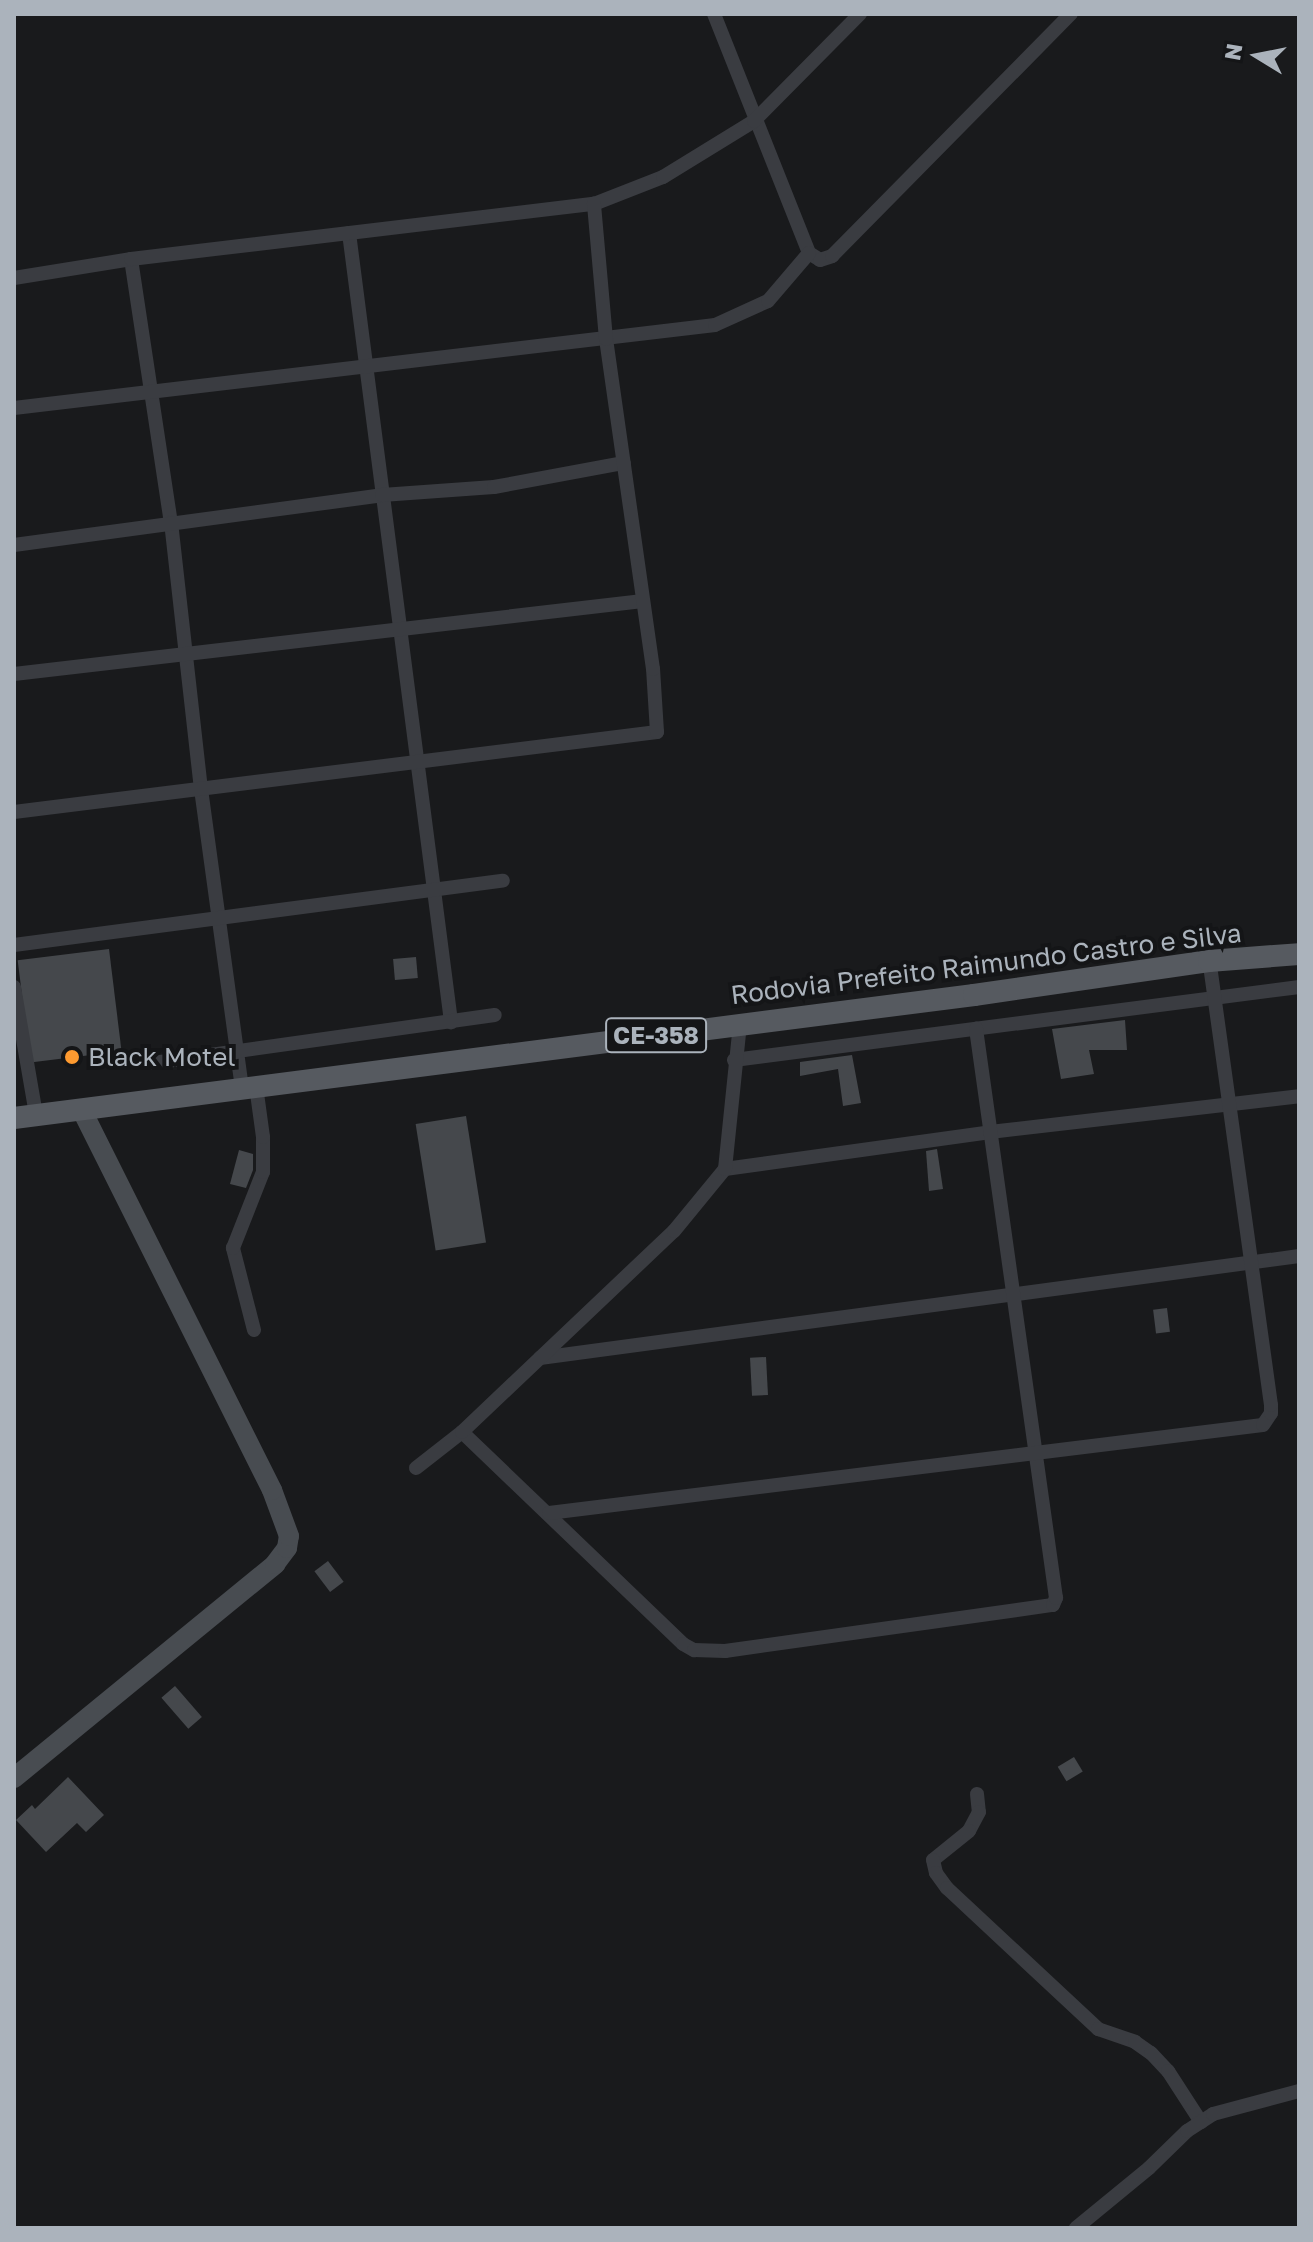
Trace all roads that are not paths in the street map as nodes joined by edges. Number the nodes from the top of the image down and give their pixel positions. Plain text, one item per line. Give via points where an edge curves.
1 (714, 14) edge
2 (860, 14) edge
3 (1071, 14) edge
4 (754, 121) junction
5 (594, 204) junction
6 (349, 233) junction
7 (809, 253) junction
8 (131, 259) junction
9 (14, 278) edge
10 (606, 339) junction
11 (367, 366) junction
12 (153, 391) junction
13 (14, 408) edge
14 (624, 463) junction
15 (382, 495) junction
16 (171, 522) junction
17 (14, 545) edge
18 (643, 601) junction
19 (400, 630) junction
20 (187, 652) junction
21 (14, 674) edge
22 (417, 763) junction
23 (201, 789) junction
24 (14, 812) edge
25 (503, 881) dead end
26 (433, 893) junction
27 (218, 921) junction
28 (14, 945) edge
29 (1299, 954) edge
30 (1209, 961) junction
31 (14, 987) edge
32 (1299, 987) edge
33 (1211, 998) junction
34 (495, 1015) dead end
35 (451, 1022) junction
36 (740, 1024) junction
37 (976, 1029) junction
38 (234, 1050) junction
39 (734, 1060) junction
40 (153, 1063) dead end
41 (249, 1087) junction
42 (1299, 1096) edge
43 (1228, 1104) junction
44 (83, 1112) junction
45 (25, 1117) edge
46 (990, 1132) junction
47 (725, 1169) junction
48 (1299, 1256) edge
49 (1254, 1261) junction
50 (1013, 1292) junction
51 (254, 1330) dead end
52 (540, 1358) junction
53 (462, 1432) junction
54 (1036, 1453) junction
55 (416, 1468) dead end
56 (549, 1513) junction
57 (14, 1778) edge
58 (977, 1794) dead end
59 (1299, 2091) edge
60 (1201, 2122) junction
61 (1076, 2228) edge

1 - 4 street
2 - 4 street
3 - 7 street via 832,256 820,260
4 - 5 street via 663,177
4 - 7 street
5 - 6 street
5 - 10 street
6 - 8 street
6 - 11 street
7 - 10 street via 768,301 715,325
8 - 9 street
8 - 12 street
10 - 11 street
10 - 14 street
11 - 12 street
11 - 15 street
12 - 13 street
12 - 16 street
14 - 15 street via 494,487
14 - 18 street
15 - 16 street
15 - 19 street
16 - 17 street
16 - 20 street
18 - 19 street
18 - 22 street via 657,732
19 - 20 street
19 - 22 street
20 - 21 street
20 - 23 street
22 - 23 street
22 - 26 street
23 - 24 street
23 - 27 street
25 - 26 street
26 - 27 street
26 - 35 street
27 - 28 street
27 - 38 street
29 - 30 main road, Rodovia Prefeito Raimundo Castro e Silva / CE-358
30 - 33 street
30 - 36 main road, Rodovia Prefeito Raimundo Castro e Silva / CE-358
31 - 45 street
32 - 33 street
33 - 37 street
33 - 43 street
34 - 35 street
35 - 38 street
36 - 39 street
36 - 41 main road, Rodovia Prefeito Raimundo Castro e Silva / CE-358
37 - 39 street
37 - 46 street
38 - 40 street
38 - 41 street
39 - 47 street
41 - 44 main road, Rodovia Prefeito Raimundo Castro e Silva / CE-358
41 - 51 street via 263,1137 263,1172 233,1248
42 - 43 street
43 - 46 street
43 - 49 street
44 - 45 main road, Rodovia Prefeito Raimundo Castro e Silva / CE-358
44 - 57 street via 278,1503 289,1536 281,1557 265,1573
46 - 47 street
46 - 50 street
47 - 52 street via 674,1231
48 - 49 street
49 - 50 street
49 - 54 street via 1271,1405 1268,1420 1256,1427
50 - 52 street
50 - 54 street
52 - 53 street
53 - 55 street
53 - 56 street
54 - 56 street
54 - 56 street via 1053,1605 725,1651 683,1644
58 - 60 street via 979,1812 969,1831 933,1860 936,1873 1098,2029 1151,2053
59 - 60 street via 1233,2106
60 - 61 street

